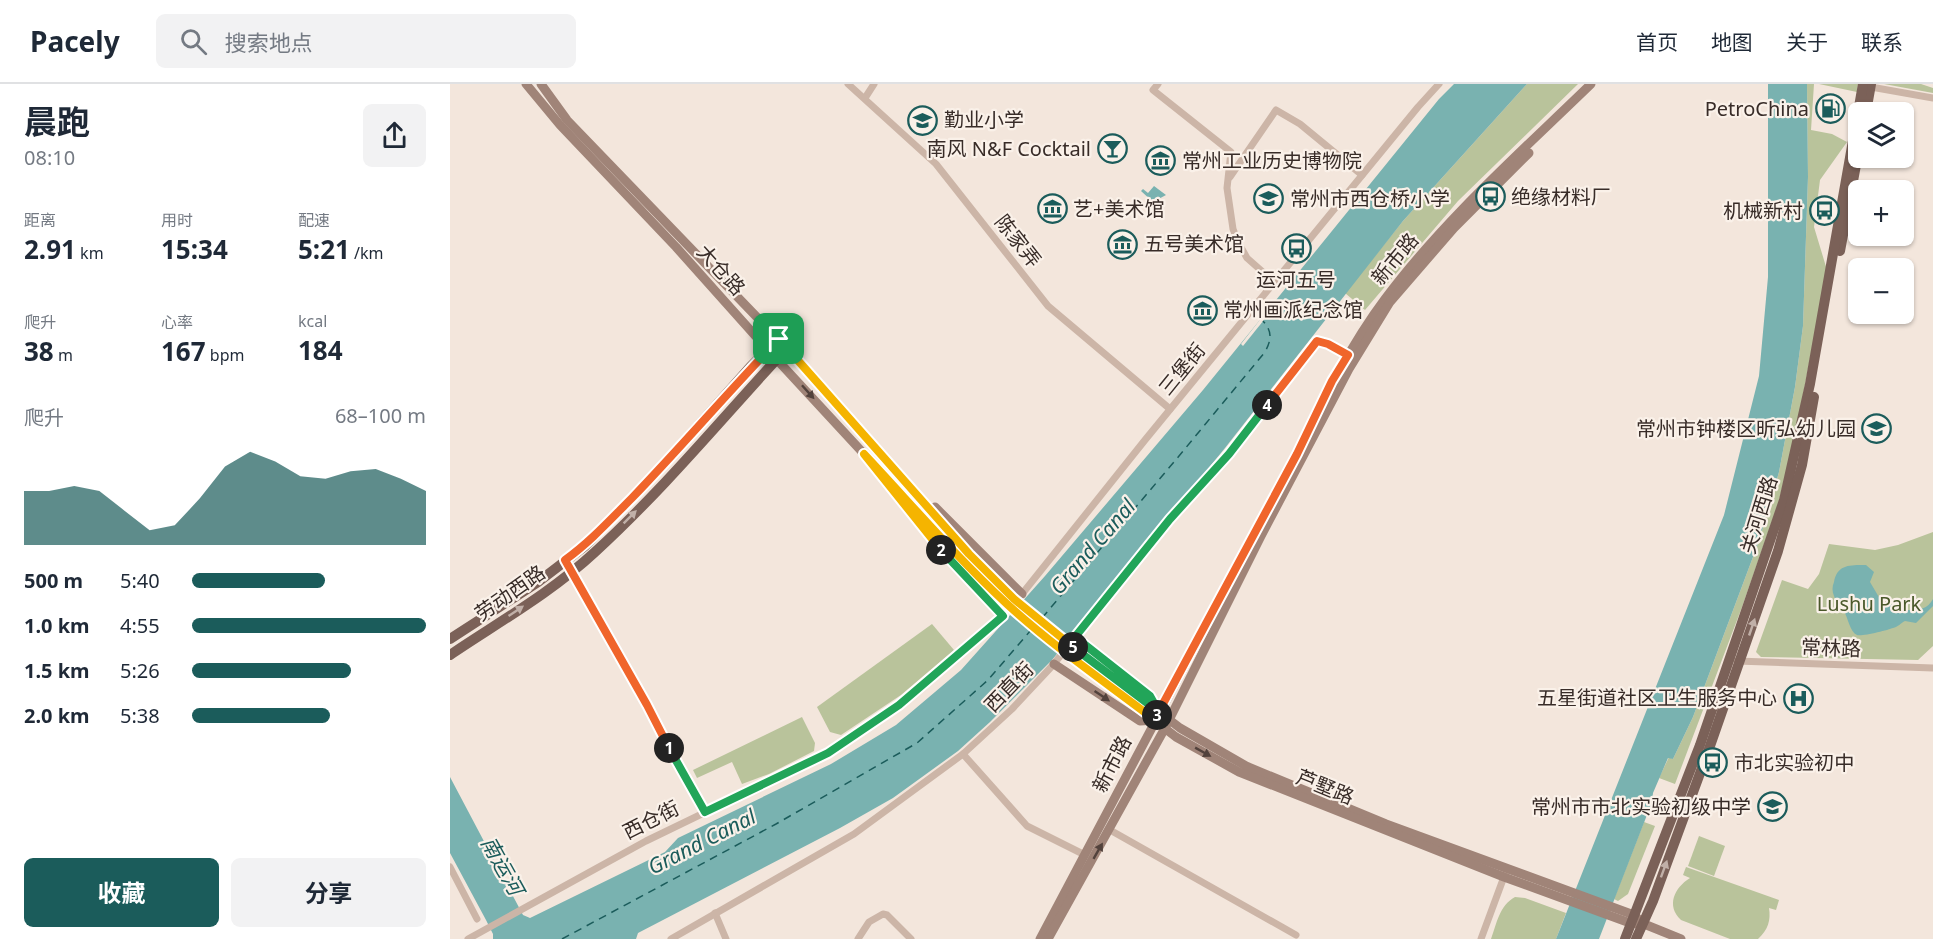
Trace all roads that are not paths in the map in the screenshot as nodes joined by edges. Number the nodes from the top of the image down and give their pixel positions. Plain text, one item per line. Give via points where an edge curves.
1 (526, 84) edge
2 (541, 84) edge
3 (848, 84) edge
4 (874, 84) edge
5 (1158, 84) edge
6 (1439, 84) edge
7 (1591, 84) edge
8 (1599, 84) edge
9 (1868, 85) edge
10 (865, 98) junction
11 (1933, 98) edge
12 (1867, 102) edge
13 (1855, 168) edge
14 (1362, 175) junction
15 (1228, 179) junction
16 (1274, 282) junction
17 (779, 339) junction
18 (787, 348) junction
19 (768, 350) junction
20 (1348, 355) junction
21 (776, 360) junction
22 (1170, 409) junction
23 (872, 443) junction
24 (864, 454) junction
25 (965, 557) junction
26 (565, 560) junction
27 (572, 571) junction
28 (1023, 594) junction
29 (1003, 616) junction
30 (1075, 637) junction
31 (450, 639) edge
32 (450, 655) edge
33 (1734, 661) junction
34 (1054, 664) junction
35 (1933, 668) edge
36 (1157, 716) junction
37 (1167, 723) junction
38 (963, 754) junction
39 (705, 812) junction
40 (1110, 830) junction
41 (1085, 855) junction
42 (450, 867) edge
43 (1505, 873) junction
44 (715, 913) junction
45 (477, 919) dead end
46 (1632, 919) junction
47 (1644, 924) junction
48 (1296, 935) dead end
49 (468, 939) edge
50 (671, 939) edge
51 (726, 939) edge
52 (858, 939) edge
53 (911, 939) edge
54 (1040, 939) edge
55 (1048, 939) edge
56 (1481, 939) edge
57 (1625, 939) edge
58 (1636, 939) edge
59 (1681, 939) edge

1 - 19 main road, 大仓路
2 - 17 main road, 大仓路 via 567,120
3 - 10 street, 陈家弄
4 - 10 street
5 - 15 street via 1153,90 1231,152
6 - 14 street, 三堡街
7 - 20 main road, 新市路 via 1449,222 1385,299
8 - 37 main road, 新市路 via 1454,228 1390,302 1349,369
9 - 11 street
9 - 12 main road
9 - 33 main road, 关河西路 via 1796,450
10 - 22 street, 陈家弄 via 936,164 1048,306
33 -> 13 main road, 关河西路 via 1778,551 1802,465
14 - 15 street via 1300,124 1276,110
14 - 16 street, 三堡街
15 - 16 street via 1229,214 1238,242 1248,258
16 - 22 street, 三堡街
17 - 18 main road, 大仓路
17 - 19 main road, 劳动西路
18 - 21 main road, 劳动西路
18 - 23 main road, 大仓路
19 - 21 main road, 大仓路
19 - 26 main road, 劳动西路 via 656,473 585,546
20 - 30 street, 西直街 via 1317,341 1229,454 1170,519
20 - 36 main road, 新市路
21 -> 24 main road, 大仓路
27 -> 21 main road, 劳动西路 via 662,485
22 - 28 street, 三堡街
23 - 25 main road, 大仓路
23 - 28 main road
24 - 25 main road, 大仓路
24 - 29 main road via 950,561
25 - 36 main road, 芦墅路, bridge via 1008,604 1058,647 1091,666
26 - 27 street
26 - 31 main road, 劳动西路
32 -> 27 main road, 劳动西路
27 - 39 street
28 - 29 street, 西仓街
29 - 39 street, 西仓街 via 899,705 828,753
30 - 34 street, 西直街
30 - 36 main road via 1150,696
33 - 35 street, 常林路
33 - 46 main road, 关河西路
47 -> 33 main road, 关河西路
34 -> 36 main road via 1140,721
34 - 38 street, 西直街
36 - 37 main road, 芦墅路
36 - 41 main road, 新市路
37 - 40 main road, 新市路
37 - 43 main road, 芦墅路 via 1176,737 1239,772
38 - 41 street via 1027,826
38 - 44 street, 西直街 via 854,834
39 - 49 street, 西仓街
40 - 48 street
55 -> 40 main road, 新市路
41 - 54 main road, 新市路
42 - 45 street
43 - 46 main road, 芦墅路
43 - 56 street
44 - 50 street, 西直街
44 - 51 street
46 - 47 main road
46 - 57 main road, 关河西路
47 - 58 main road, 关河西路
47 - 59 main road
52 - 53 street via 869,922 883,914

